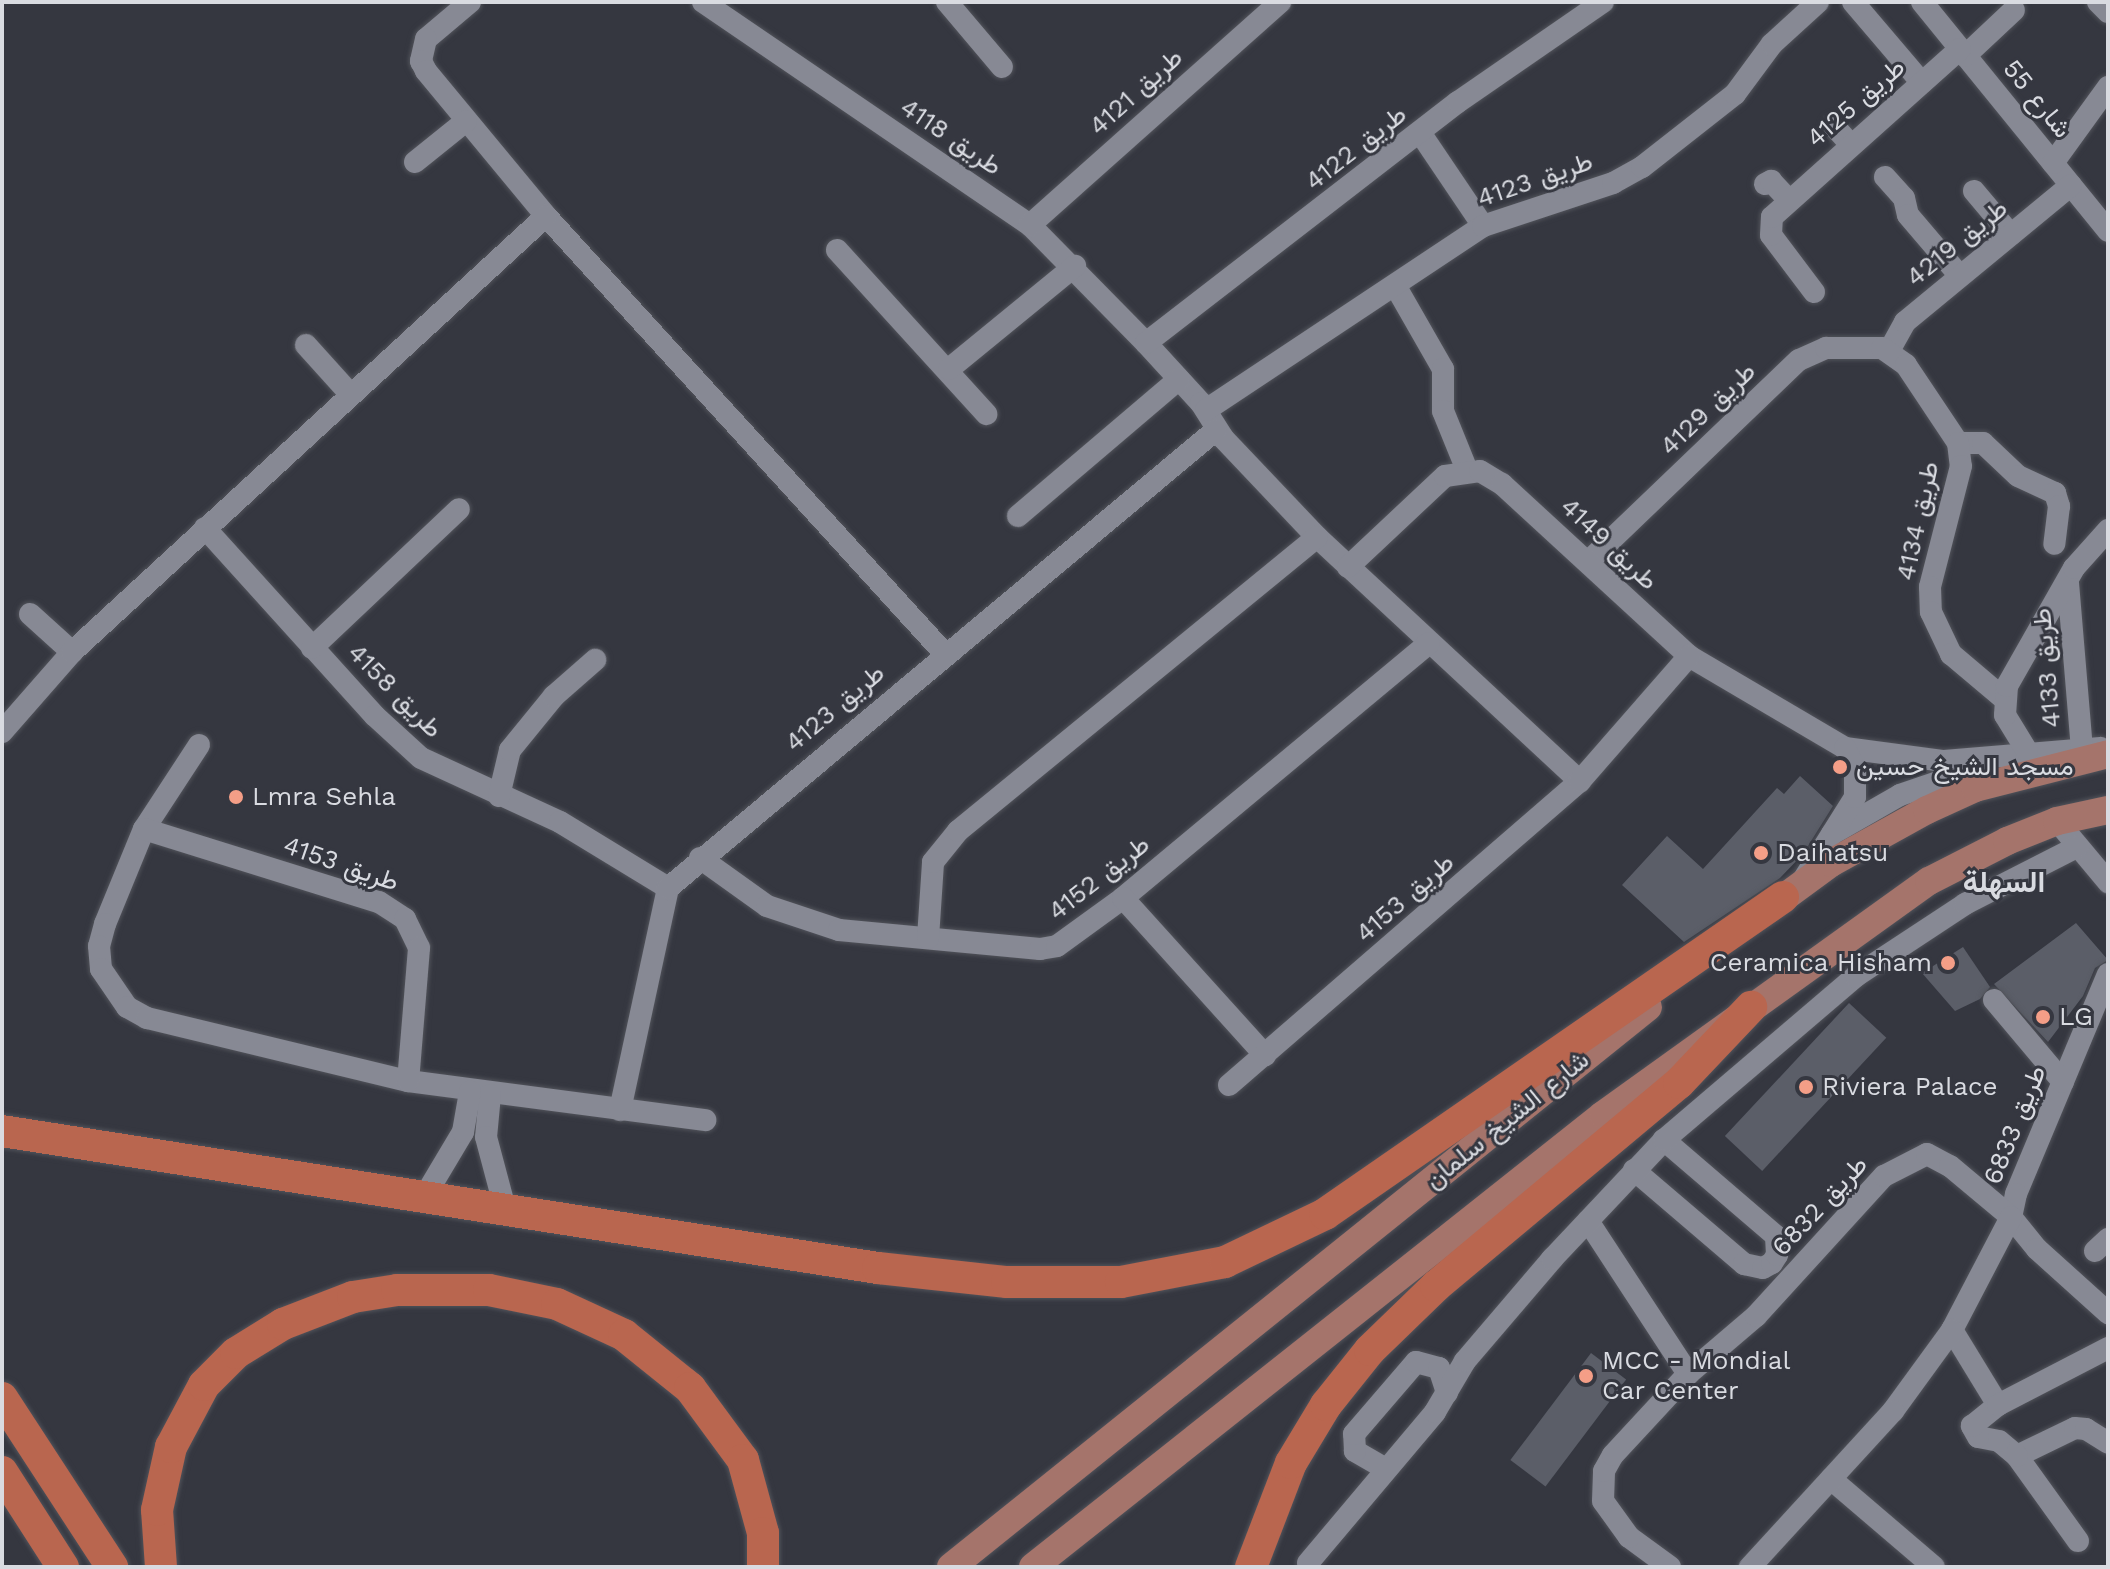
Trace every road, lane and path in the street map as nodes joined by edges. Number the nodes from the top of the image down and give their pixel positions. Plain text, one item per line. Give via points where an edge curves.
1 (470, 2) edge
2 (703, 2) edge
3 (947, 2) edge
4 (1280, 2) edge
5 (1603, 2) edge
6 (1818, 2) edge
7 (1853, 2) edge
8 (1922, 2) edge
9 (2098, 2) edge
10 (2014, 10) dead end
11 (2108, 12) edge
12 (1963, 53) junction
13 (1002, 67) dead end
14 (1922, 83) junction
15 (2108, 87) edge
16 (466, 121) junction
17 (1834, 126) dead end
18 (1421, 134) junction
19 (1851, 145) junction
20 (415, 162) dead end
21 (2053, 163) junction
22 (1885, 177) dead end
23 (1765, 184) dead end
24 (2071, 185) junction
25 (1974, 191) dead end
26 (2108, 197) edge
27 (1788, 199) junction
28 (546, 216) junction
29 (1030, 225) junction
30 (1483, 226) junction
31 (2104, 227) edge
32 (2011, 235) junction
33 (837, 250) dead end
34 (1075, 266) junction
35 (1960, 276) junction
36 (1396, 287) junction
37 (1814, 292) dead end
38 (1146, 343) junction
39 (306, 345) dead end
40 (1889, 351) junction
41 (949, 369) junction
42 (1179, 379) junction
43 (351, 395) junction
44 (986, 414) dead end
45 (1211, 420) junction
46 (1958, 443) junction
47 (1467, 470) junction
48 (459, 509) dead end
49 (1018, 516) dead end
50 (205, 528) junction
51 (2108, 530) edge
52 (1317, 537) junction
53 (2054, 544) dead end
54 (1588, 562) junction
55 (1348, 567) junction
56 (2068, 583) junction
57 (30, 614) dead end
58 (1429, 643) junction
59 (312, 648) junction
60 (72, 652) junction
61 (944, 653) junction
62 (1689, 656) junction
63 (595, 660) dead end
64 (2003, 698) junction
65 (2, 732) edge
66 (199, 745) dead end
67 (1845, 748) junction
68 (2099, 750) edge
69 (2034, 751) junction
70 (1580, 781) junction
71 (499, 796) junction
72 (2102, 808) edge
73 (2057, 821) junction
74 (144, 829) junction
75 (1832, 834) junction
76 (2077, 847) junction
77 (700, 858) junction
78 (2108, 882) edge
79 (668, 888) junction
80 (1791, 891) junction
81 (1123, 898) junction
82 (928, 938) junction
83 (2108, 974) edge
84 (1994, 1000) dead end
85 (1751, 1007) joint
86 (1265, 1055) junction
87 (408, 1081) junction
88 (2063, 1082) junction
89 (1229, 1085) dead end
90 (480, 1093) junction
91 (620, 1110) junction
92 (705, 1120) dead end
93 (1611, 1124) junction
94 (2, 1131) edge
95 (1664, 1140) junction
96 (1640, 1164) junction
97 (423, 1199) junction
98 (506, 1212) junction
99 (2011, 1217) junction
100 (1588, 1221) junction
101 (2108, 1313) edge
102 (1952, 1330) junction
103 (2108, 1348) edge
104 (1688, 1374) junction
105 (1447, 1393) junction
106 (2, 1398) edge
107 (1998, 1405) junction
108 (2108, 1443) edge
109 (2017, 1456) junction
110 (1386, 1469) junction
111 (2, 1472) edge
112 (1831, 1479) junction
113 (2078, 1541) dead end
114 (1308, 1563) dead end
115 (63, 1567) edge
116 (112, 1567) edge
117 (161, 1567) edge
118 (763, 1567) edge
119 (951, 1567) edge
120 (1033, 1567) edge
121 (1251, 1567) edge
122 (1670, 1567) edge
123 (1750, 1567) edge
124 (1934, 1567) edge

1 - 16 street via 426,39 421,61
2 - 29 street, طريق 4118
3 - 13 street
4 - 29 street, طريق 4121
5 - 18 street, طريق 4122 via 1458,102
6 - 30 street, طريق 4123 via 1772,44 1735,94 1642,167 1613,183
7 - 14 street
8 - 12 street, شارع 55
9 - 11 street
10 - 12 street, طريق 4125
12 - 14 street, طريق 4125
12 - 21 street, شارع 55
14 - 19 street, طريق 4125
15 - 21 street
16 - 20 street
16 - 28 street
17 - 19 street
18 - 30 street
18 - 38 street, طريق 4122
19 - 27 street, طريق 4125
21 - 24 street, شارع 55
22 - 35 street via 1904,198 1908,215
23 - 27 street via 1771,181
24 - 31 street, شارع 55
24 - 32 street, طريق 4219
25 - 32 street
26 - 31 street
27 - 37 street via 1772,217 1771,235
28 - 43 street
28 - 61 street
29 - 34 street, طريق 4118
30 - 36 street, طريق 4123
32 - 35 street, طريق 4219
33 - 41 street
34 - 38 street, طريق 4118
34 - 41 street
35 - 40 street, طريق 4219 via 1899,328
36 - 45 street, طريق 4123
36 - 47 street via 1443,369 1443,411
38 - 42 street
39 - 43 street
40 - 46 street, طريق 4134 via 1906,365
40 - 54 street, طريق 4129 via 1833,348 1799,360
41 - 44 street
42 - 45 street
42 - 49 street
43 - 50 street
45 - 52 street
45 - 61 street, طريق 4123
46 - 53 street via 1983,443 2018,476 2055,493 2059,506
46 - 64 street, طريق 4134 via 1961,466 1930,587 1931,612 1951,654
47 - 54 street, طريق 4149 via 1492,476
47 - 55 street via 1435,483
48 - 59 street
50 - 59 street, طريق 4158
50 - 60 street
51 - 56 street via 2074,568
52 - 55 street
52 - 82 street via 958,831 933,862
54 - 62 street, طريق 4149
55 - 58 street
56 - 64 street
56 - 68 street, طريق 4133
57 - 60 street
58 - 70 street
58 - 81 street, طريق 4152
59 - 71 street, طريق 4158 via 409,749 448,775
60 - 65 street
61 - 77 street, طريق 4123
62 - 67 street, طريق 4149
62 - 70 street, طريق 4153
63 - 71 street via 554,696 510,750
64 - 69 street via 2005,715
66 - 74 street
67 - 69 street, طريق 4149 via 1928,761
67 - 75 street via 1858,782 1850,811
68 - 69 street, طريق 4149
68 - 80 main road, شارع الشيخ سلمان via 1975,788 1891,829
69 - 75 street via 1930,783
70 - 86 street, طريق 4153
71 - 79 street, طريق 4158 via 584,835
72 - 73 main road
73 - 76 street
73 - 85 main road via 1960,861
74 - 87 street, طريق 4153 via 379,902 405,919 419,948
74 - 87 street via 99,946 111,990 147,1018
75 - 80 street
76 - 78 street
76 - 95 street via 1965,904 1856,976
77 - 79 street, طريق 4123
77 - 82 street, طريق 4152 via 767,906 794,918 839,930
79 - 91 street
80 - 98 highway via 1325,1214 1225,1262 1121,1282 1007,1282
80 - 119 main road, شارع الشيخ سلمان
81 - 82 street, طريق 4152 via 1057,946 1040,949
81 - 86 street
83 - 88 street, طريق 6833
84 - 88 street
85 - 93 highway via 1679,1083
86 - 89 street, طريق 4153
87 - 90 street
88 - 99 street, طريق 6833
90 - 91 street
90 - 97 street
90 - 98 street
91 - 92 street
93 - 96 street
93 - 120 main road, شارع الشيخ سلمان
93 - 121 highway via 1370,1350 1326,1405 1291,1463
94 - 97 highway
95 - 96 street
95 - 96 street via 1776,1236 1772,1263 1763,1268 1744,1264
96 - 100 street
97 - 98 highway
99 - 101 street, طريق 6833 via 2037,1249
99 - 102 street
99 - 104 street, طريق 6832 via 1950,1166 1927,1154 1912,1159 1884,1176 1756,1316
100 - 104 street
100 - 105 street via 1465,1361
102 - 107 street
102 - 112 street via 1893,1411
103 - 107 street
104 - 122 street, طريق 6832 via 1637,1425 1604,1471 1603,1501 1612,1518
105 - 110 street
105 - 110 street via 1439,1368 1416,1362 1354,1434 1355,1451
106 - 116 highway
107 - 109 street via 1973,1423 1973,1430 1980,1439 2004,1443
108 - 109 street via 2075,1428
109 - 113 street
110 - 114 street
111 - 115 highway
112 - 123 street
112 - 124 street
117 - 118 highway via 157,1510 171,1447 204,1385 257,1338 310,1312 353,1297 427,1290 489,1290 557,1304 624,1335 690,1388 743,1460 763,1533

